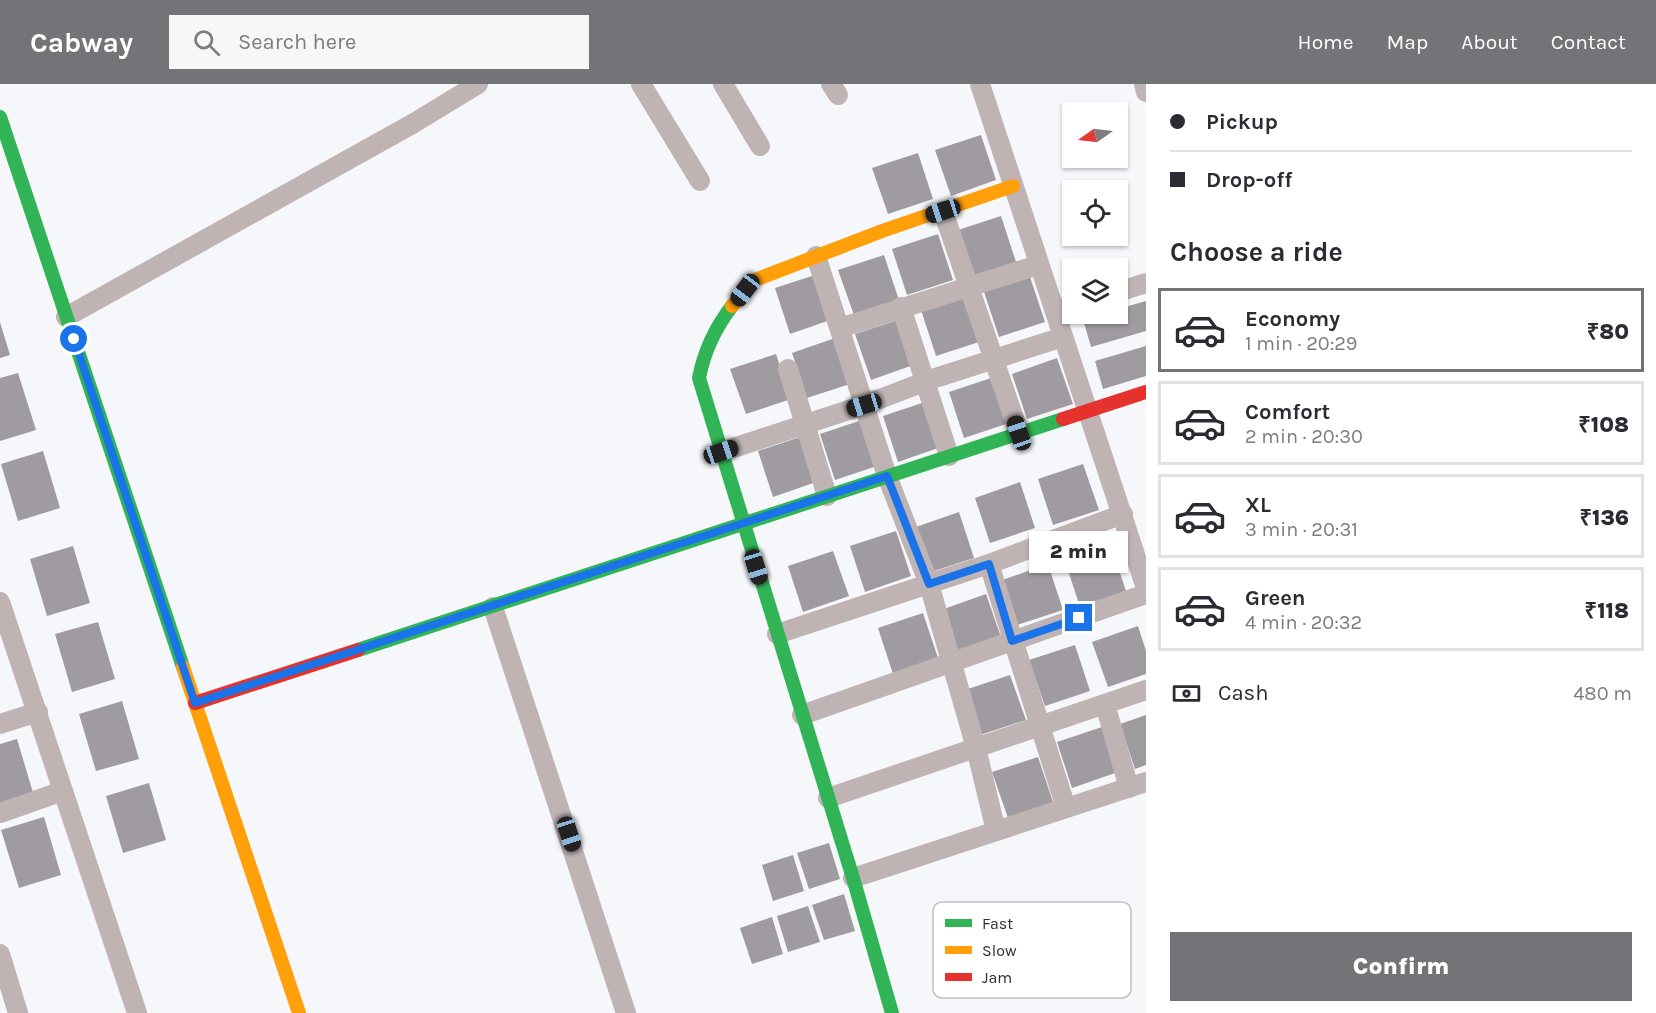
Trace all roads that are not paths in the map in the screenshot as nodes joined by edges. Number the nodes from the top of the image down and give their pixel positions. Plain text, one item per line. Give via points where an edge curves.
1 (478, 84) edge
2 (723, 84) edge
3 (980, 84) edge
4 (1144, 84) edge
5 (648, 86) edge
6 (1146, 92) edge
7 (0, 117) edge
8 (760, 146) dead end
9 (700, 181) dead end
10 (1013, 186) junction
11 (943, 211) junction
12 (816, 256) junction
13 (1038, 265) junction
14 (1146, 282) edge
15 (969, 286) junction
16 (1128, 288) edge
17 (1062, 306) edge
18 (901, 308) junction
19 (66, 317) junction
20 (1064, 324) edge
21 (840, 328) junction
22 (1064, 337) junction
23 (994, 360) junction
24 (788, 369) dead end
25 (925, 381) junction
26 (1146, 392) edge
27 (864, 405) junction
28 (1087, 411) junction
29 (805, 423) junction
30 (1019, 433) junction
31 (721, 452) junction
32 (949, 456) junction
33 (887, 476) junction
34 (827, 496) junction
35 (1123, 514) junction
36 (743, 523) junction
37 (1137, 531) edge
38 (989, 564) junction
39 (929, 584) junction
40 (1146, 588) edge
41 (1146, 594) edge
42 (0, 602) edge
43 (493, 607) junction
44 (777, 634) junction
45 (6, 637) edge
46 (1012, 641) junction
47 (952, 662) junction
48 (1146, 690) edge
49 (195, 703) junction
50 (1105, 704) junction
51 (38, 712) junction
52 (802, 715) junction
53 (0, 724) edge
54 (1041, 726) junction
55 (976, 748) junction
56 (1137, 785) edge
57 (63, 791) junction
58 (828, 798) junction
59 (1066, 808) junction
60 (0, 813) edge
61 (996, 831) junction
62 (853, 878) junction
63 (0, 954) edge
64 (18, 1013) edge
65 (136, 1013) edge
66 (299, 1013) edge
67 (626, 1013) edge
68 (892, 1013) edge

1 - 19 street via 405,129
2 - 8 street
3 - 10 street
4 - 6 street
5 - 9 street
7 - 19 street
10 - 11 street
10 - 13 street
11 - 12 street
11 - 15 street
12 - 21 street
12 - 31 street via 755,280 714,334 699,378
13 - 15 street
13 - 17 street
14 - 16 street
15 - 18 street
15 - 23 street
18 - 21 street
18 - 25 street
19 - 49 street
20 - 22 street
21 - 27 street
22 - 23 street
22 - 28 street
23 - 25 street
23 - 30 street
24 - 29 street
25 - 27 street
25 - 32 street
26 - 28 street
27 - 29 street
27 - 33 street
28 - 30 street
28 - 35 street
29 - 31 street
29 - 34 street
30 - 32 street
31 - 36 street
32 - 33 street
33 - 34 street
33 - 39 street
34 - 36 street
35 - 37 street
35 - 38 street
36 - 43 street
36 - 44 street
37 - 40 street
38 - 39 street
38 - 46 street
39 - 44 street
39 - 47 street
41 - 46 street
42 - 45 street
43 - 49 street
43 - 67 street
44 - 52 street
45 - 51 street
46 - 47 street
46 - 54 street
47 - 52 street
47 - 55 street
48 - 50 street
49 - 66 street
50 - 54 street
50 - 56 street
51 - 53 street
51 - 57 street
52 - 58 street
54 - 55 street
54 - 59 street
55 - 58 street
55 - 61 street
56 - 59 street
57 - 60 street
57 - 65 street
58 - 62 street
59 - 61 street
61 - 62 street
62 - 68 street
63 - 64 street

